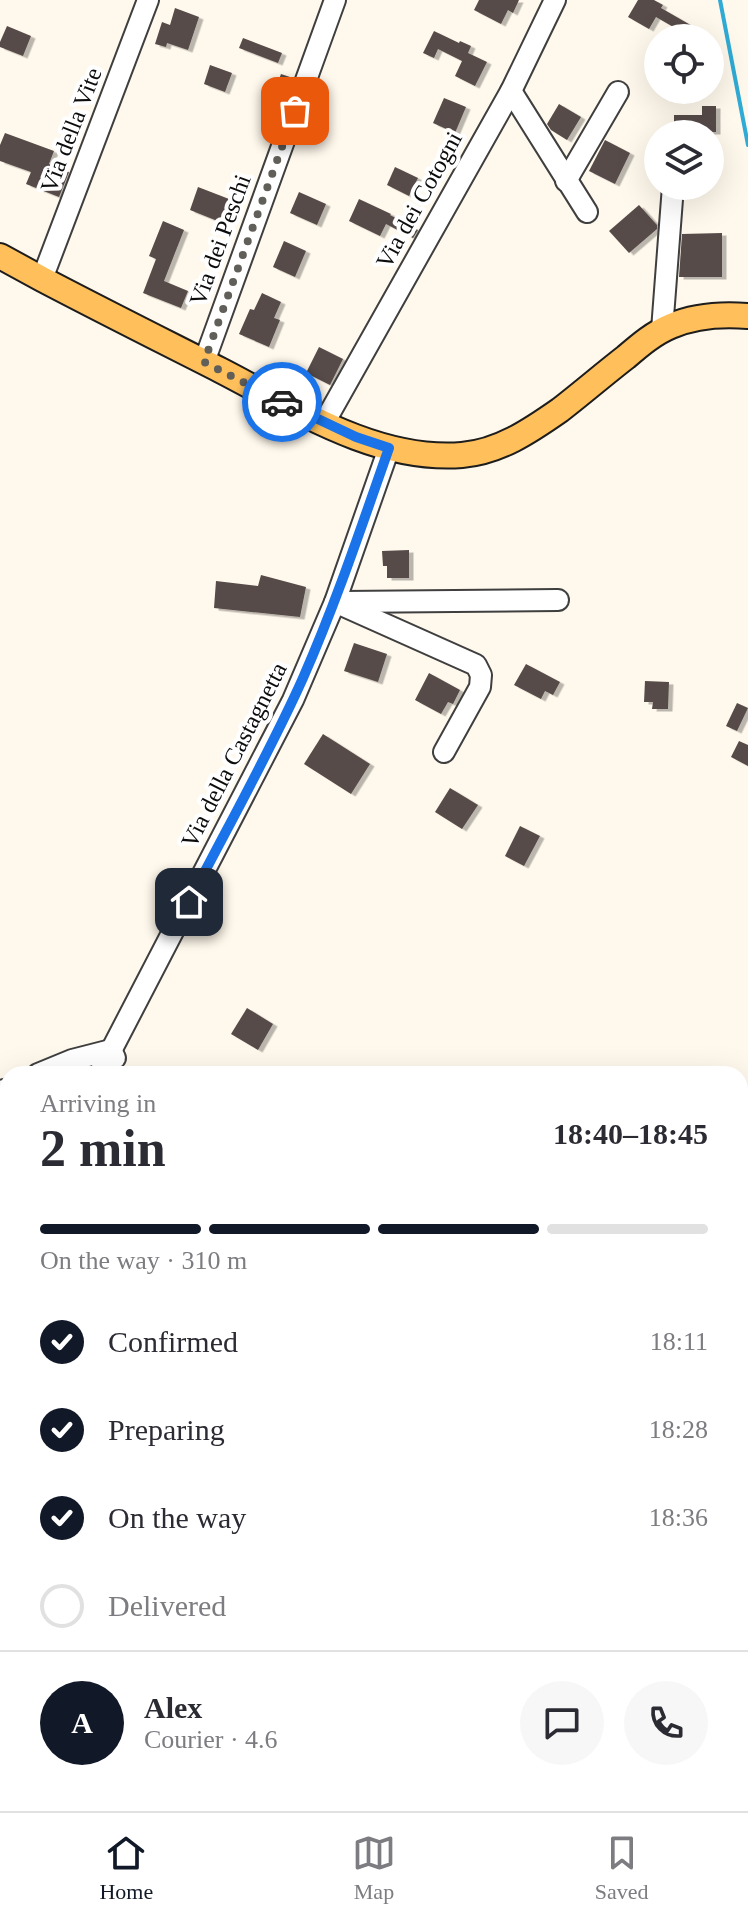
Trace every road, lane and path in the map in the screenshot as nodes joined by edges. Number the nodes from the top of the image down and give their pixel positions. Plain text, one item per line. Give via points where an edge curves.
1 (148, 0) edge
2 (335, 0) edge
3 (555, 0) edge
4 (511, 91) junction
5 (618, 92) dead end
6 (566, 181) junction
7 (672, 200) edge
8 (587, 212) dead end
9 (0, 256) edge
10 (42, 279) junction
11 (748, 316) edge
12 (662, 330) junction
13 (204, 362) junction
14 (324, 423) junction
15 (389, 448) junction
16 (558, 600) dead end
17 (335, 602) junction
18 (444, 752) dead end
19 (111, 1050) junction
20 (57, 1066) edge
21 (103, 1066) edge
22 (115, 1066) edge

1 - 10 street, Via della Vite
2 - 13 street, Via dei Peschi
3 - 4 street, Via dei Cotogni
4 - 6 street
4 - 14 street, Via dei Cotogni
5 - 6 street
6 - 8 street
7 - 12 street
9 - 10 main road
10 - 13 main road
11 - 12 main road via 688,320
12 - 15 main road via 563,408 508,443 458,455
13 - 14 main road
14 - 15 main road
15 - 17 street, Via della Castagnetta
16 - 17 street
17 - 18 street via 476,665 480,687
17 - 19 street, Via della Castagnetta via 280,726
19 - 20 street
19 - 21 street, Via della Castagnetta
19 - 22 street

